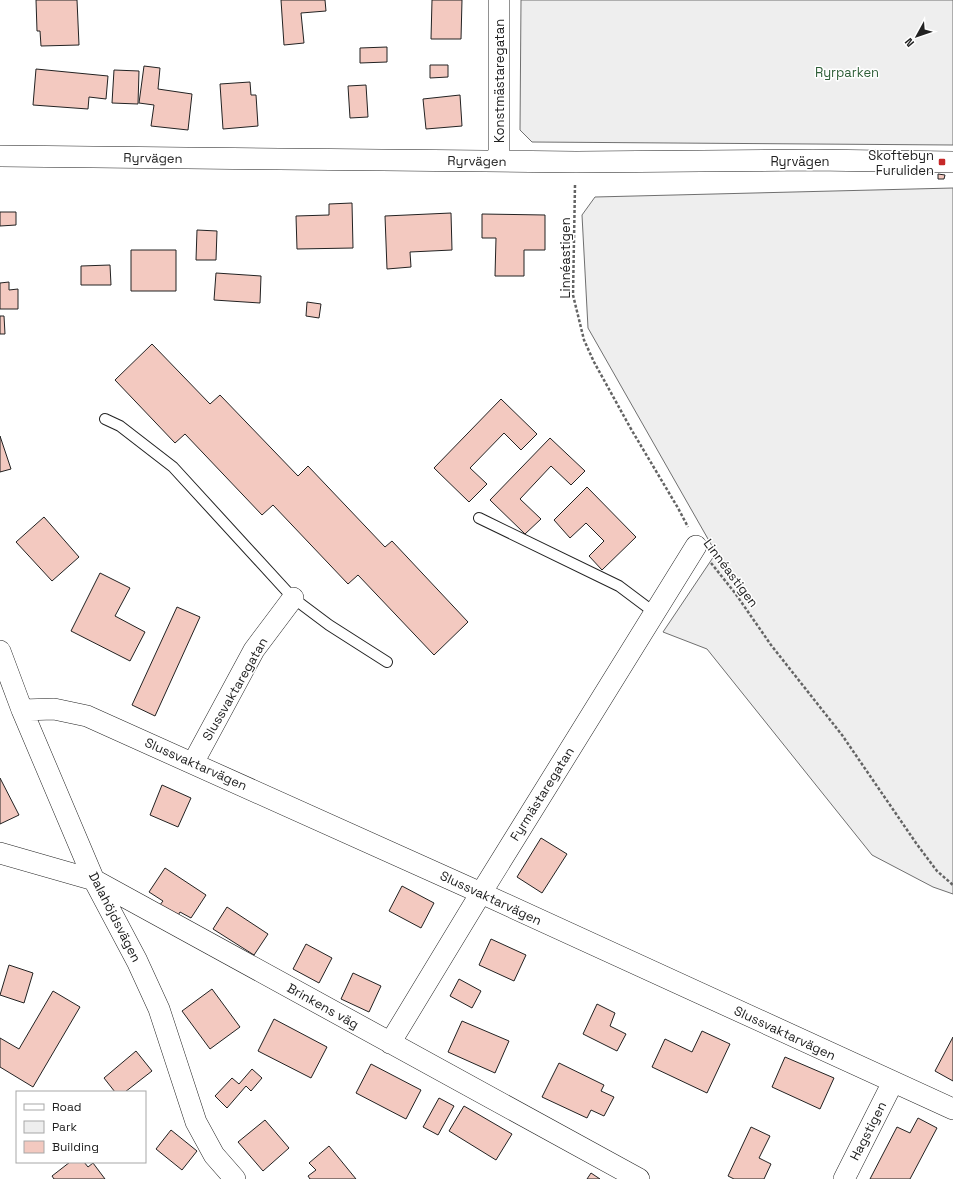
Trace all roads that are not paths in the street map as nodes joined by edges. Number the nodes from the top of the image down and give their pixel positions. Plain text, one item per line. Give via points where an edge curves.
1 (498, 0) edge
2 (0, 156) edge
3 (499, 161) junction
4 (953, 162) edge
5 (105, 419) dead end
6 (479, 518) dead end
7 (696, 546) road end
8 (293, 598) junction
9 (655, 613) junction
10 (0, 651) edge
11 (387, 662) dead end
12 (22, 710) junction
13 (193, 762) junction
14 (0, 853) edge
15 (94, 880) junction
16 (481, 893) junction
17 (390, 1043) junction
18 (893, 1082) junction
19 (953, 1109) edge
20 (235, 1179) edge
21 (639, 1179) edge
22 (844, 1179) edge

1 - 3 street, Konstmästaregatan
2 - 3 street, Ryrvägen
3 - 4 street, Ryrvägen
5 - 8 lane via 120,426 173,467
6 - 9 lane via 619,586
7 - 9 street, Fyrmästaregatan
8 - 11 lane via 329,625
8 - 13 street, Slussvaktaregatan via 254,650
9 - 16 street, Fyrmästaregatan
10 - 12 street, Dalahöjdsvägen
12 - 13 street, Slussvaktarvägen via 54,709 87,716
12 - 15 street, Dalahöjdsvägen
13 - 16 street, Slussvaktarvägen
14 - 15 street, Brinkens väg
15 - 17 street, Brinkens väg
15 - 20 street, Dalahöjdsvägen via 138,961 159,1009 196,1122 214,1155
16 - 17 street, Fyrmästaregatan
16 - 18 street, Slussvaktarvägen
17 - 21 street, Brinkens väg
18 - 19 street, Slussvaktarvägen
18 - 22 street, Hagstigen

